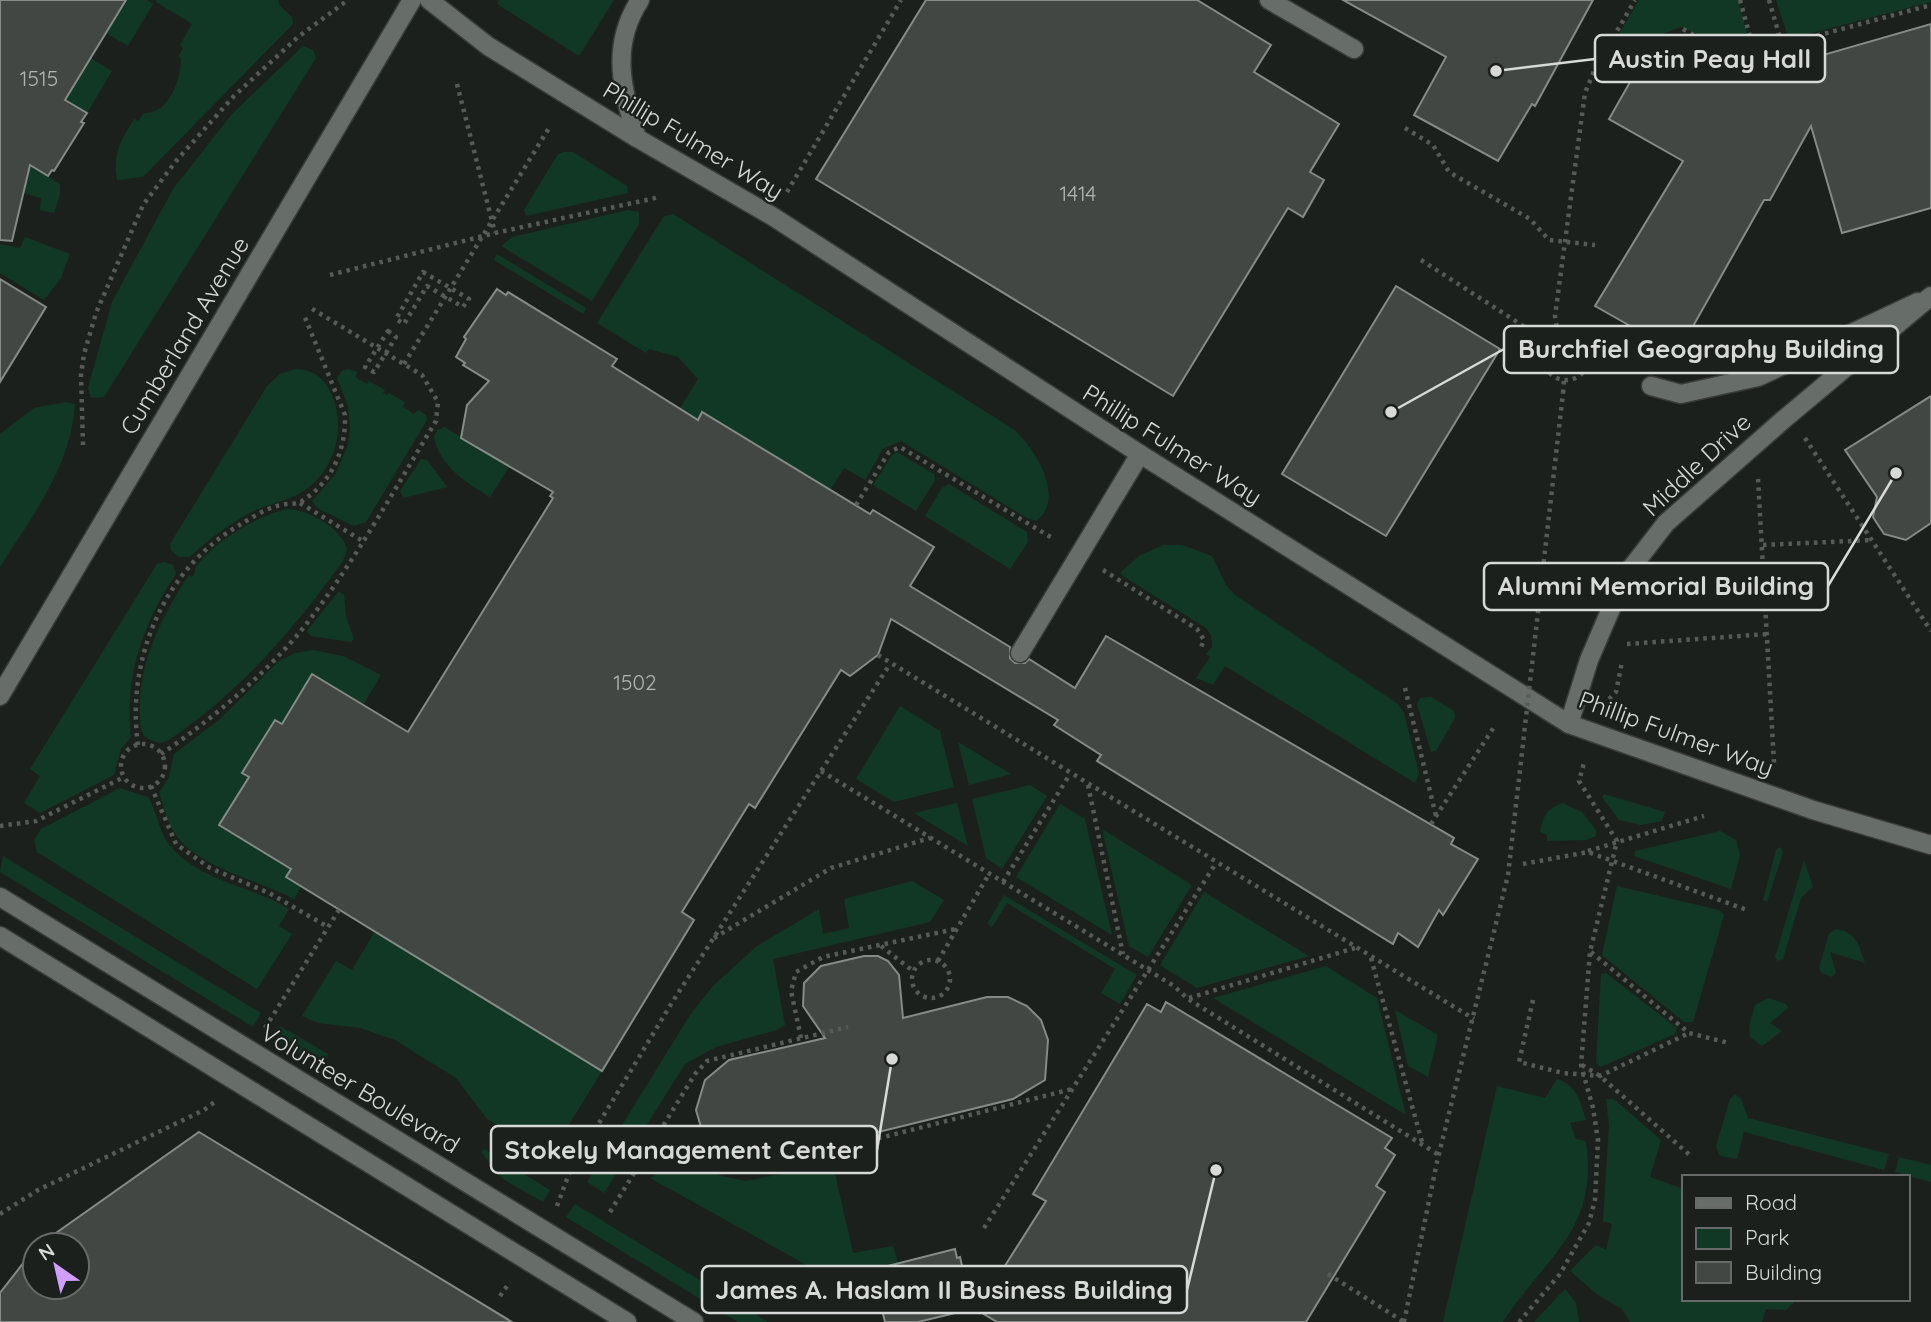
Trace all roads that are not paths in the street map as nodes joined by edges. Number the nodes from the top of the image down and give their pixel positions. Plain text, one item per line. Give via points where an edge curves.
1 (412, 0) edge
2 (429, 0) edge
3 (640, 0) edge
4 (1269, 0) edge
5 (1354, 49) dead end
6 (636, 138) junction
7 (1931, 296) edge
8 (1651, 386) road end
9 (1140, 454) junction
10 (1020, 653) dead end
11 (0, 696) edge
12 (1569, 724) junction
13 (1931, 845) edge
14 (0, 897) edge
15 (0, 936) edge
16 (627, 1322) edge
17 (694, 1322) edge

1 - 11 street, Cumberland Avenue
2 - 6 street, Phillip Fulmer Way via 488,46
3 - 6 street via 627,20 622,46 622,90
4 - 5 street
6 - 9 street, Phillip Fulmer Way via 772,216
7 - 8 street via 1765,375 1681,394
7 - 12 street, Middle Drive via 1666,523 1625,576 1589,660
9 - 10 street
9 - 12 street, Phillip Fulmer Way
12 - 13 street, Phillip Fulmer Way via 1813,810
14 - 17 street, Volunteer Boulevard
15 - 16 street

